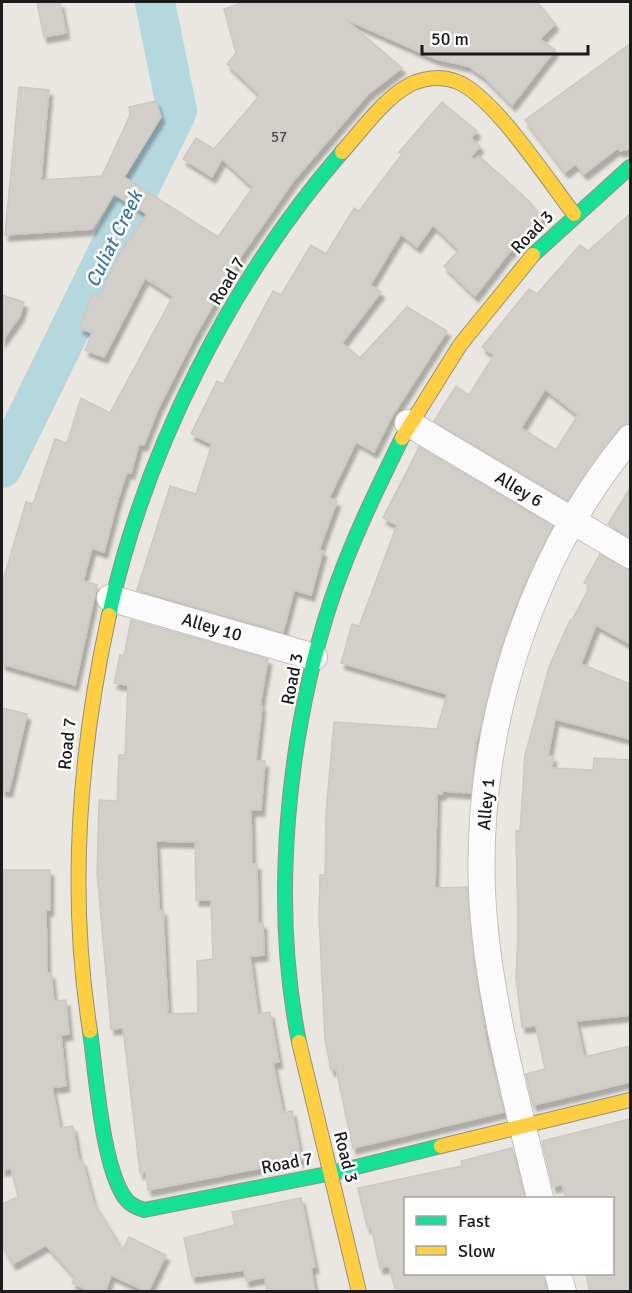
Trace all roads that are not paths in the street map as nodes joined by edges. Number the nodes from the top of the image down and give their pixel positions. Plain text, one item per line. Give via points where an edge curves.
1 (630, 168) edge
2 (574, 214) junction
3 (408, 423) junction
4 (630, 438) edge
5 (573, 521) junction
6 (630, 555) edge
7 (110, 598) junction
8 (314, 657) junction
9 (630, 1100) edge
10 (523, 1127) junction
11 (332, 1173) junction
12 (540, 1197) edge
13 (558, 1275) edge
14 (359, 1292) edge
15 (563, 1292) edge

1 - 2 street, Road 3
2 - 3 street, Road 3 via 521,268 461,343
2 - 7 street, Road 7 via 494,113 459,83 422,78 394,95 309,193 261,260 206,351 151,472
3 - 5 street, Alley 6
3 - 8 street, Road 3 via 364,510 329,601
4 - 5 street, Alley 1
5 - 6 street, Alley 6
5 - 10 street, Alley 1 via 539,588 513,659 494,733 484,809 482,891 491,972
7 - 8 street, Alley 10
7 - 11 street, Road 7 via 86,729 77,818 77,929 88,1039 118,1184 131,1205 144,1210
8 - 11 street, Road 3 via 290,788 285,886 292,994 306,1079
9 - 10 street, Road 7
10 - 11 street, Road 7
10 - 12 street, Alley 1
11 - 14 street, Road 3
13 - 15 street

